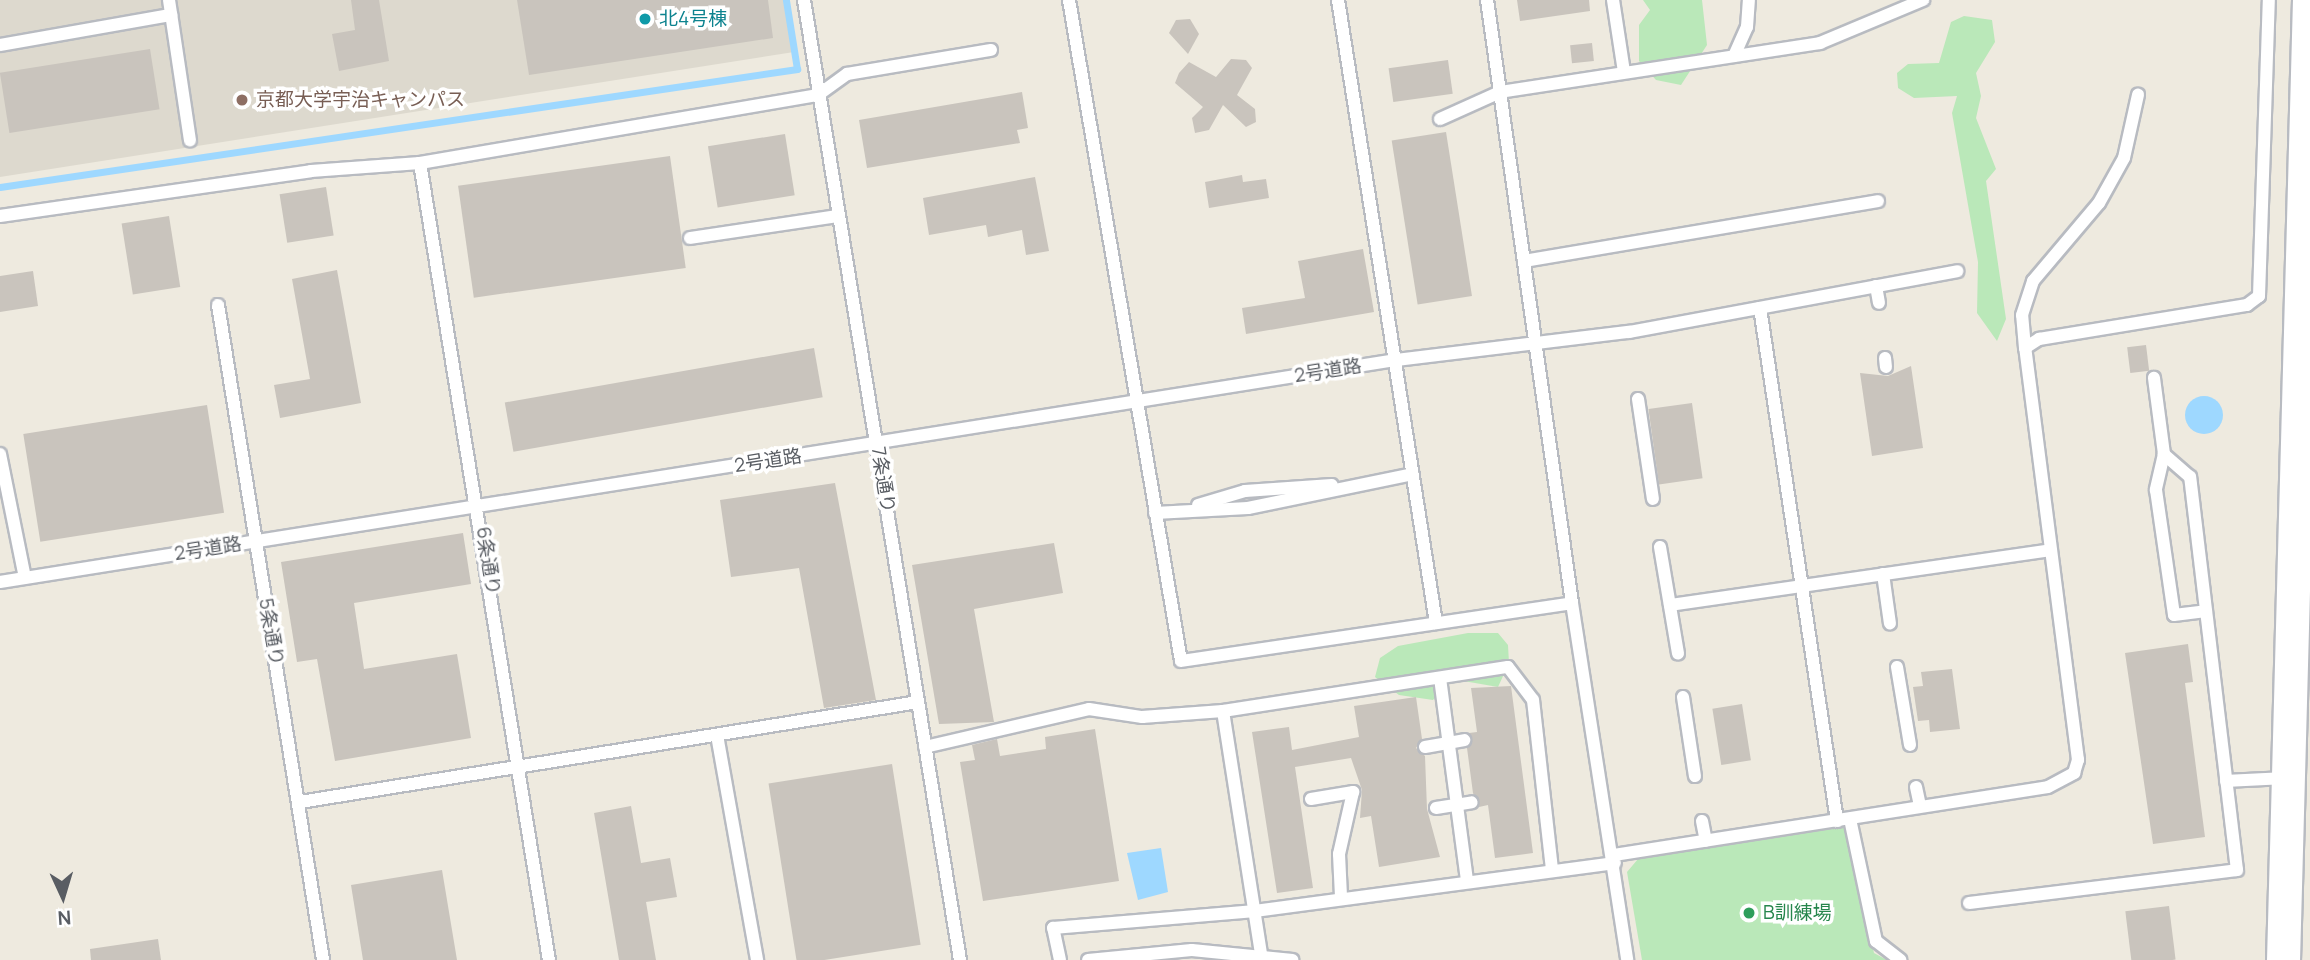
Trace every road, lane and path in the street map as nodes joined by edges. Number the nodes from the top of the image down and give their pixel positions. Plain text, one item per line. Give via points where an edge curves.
1 (169, 0) edge
2 (804, 0) edge
3 (1069, 0) edge
4 (1338, 0) edge
5 (1487, 0) edge
6 (1613, 0) edge
7 (1749, 0) edge
8 (1923, 0) edge
9 (2269, 0) edge
10 (2309, 0) edge
11 (171, 15) junction
12 (0, 45) edge
13 (991, 50) dead end
14 (1734, 56) junction
15 (1624, 72) junction
16 (1500, 92) junction
17 (818, 95) junction
18 (2138, 96) dead end
19 (1440, 118) dead end
20 (190, 140) dead end
21 (420, 163) junction
22 (1878, 201) dead end
23 (0, 216) edge
24 (838, 216) junction
25 (690, 238) dead end
26 (1524, 261) junction
27 (1957, 271) dead end
28 (1876, 286) junction
29 (1879, 303) dead end
30 (218, 305) dead end
31 (1760, 308) junction
32 (1535, 340) junction
33 (2025, 348) junction
34 (1395, 360) junction
35 (2154, 378) dead end
36 (1638, 400) dead end
37 (1136, 402) junction
38 (877, 444) junction
39 (0, 454) edge
40 (2164, 454) junction
41 (1413, 474) junction
42 (1653, 499) dead end
43 (480, 507) junction
44 (1155, 513) junction
45 (255, 541) junction
46 (1660, 547) dead end
47 (2050, 550) junction
48 (1883, 574) junction
49 (25, 578) junction
50 (0, 582) edge
51 (1803, 585) junction
52 (1572, 603) junction
53 (1670, 605) junction
54 (2206, 611) junction
55 (1436, 623) junction
56 (1890, 624) dead end
57 (1678, 653) dead end
58 (1897, 667) dead end
59 (1440, 678) junction
60 (1684, 697) dead end
61 (918, 702) junction
62 (1223, 711) junction
63 (717, 735) junction
64 (1464, 740) dead end
65 (1448, 743) junction
66 (1910, 744) dead end
67 (925, 747) junction
68 (1425, 747) dead end
69 (520, 768) junction
70 (1695, 776) dead end
71 (2273, 778) junction
72 (2226, 781) junction
73 (1916, 787) dead end
74 (1311, 799) dead end
75 (300, 802) junction
76 (1472, 802) dead end
77 (1456, 805) junction
78 (1920, 806) junction
79 (1436, 808) dead end
80 (1844, 820) junction
81 (1702, 821) dead end
82 (1706, 841) junction
83 (1614, 859) junction
84 (1552, 870) junction
85 (1466, 881) junction
86 (1341, 897) junction
87 (1969, 903) dead end
88 (1255, 911) junction
89 (1261, 955) junction
90 (323, 960) edge
91 (549, 960) edge
92 (757, 960) edge
93 (960, 960) edge
94 (1060, 960) edge
95 (1088, 960) edge
96 (1293, 960) edge
97 (1628, 960) edge
98 (1900, 960) edge
99 (2283, 960) edge

1 - 11 lane
2 - 17 lane, 7条通り
3 - 37 lane
4 - 34 lane
5 - 16 lane
6 - 15 lane
7 - 14 lane via 1747,27
8 - 14 lane via 1820,43
9 - 33 lane via 2259,296 2247,305 2039,339
10 - 71 street
11 - 12 lane
11 - 20 lane
13 - 17 lane via 848,74
14 - 15 lane
15 - 16 lane
16 - 19 lane
16 - 26 lane
17 - 21 lane
17 - 24 lane, 7条通り
18 - 33 lane via 2118,169 2099,203 2033,281 2021,315
21 - 23 lane via 311,171
21 - 43 lane, 6条通り
22 - 26 lane
24 - 25 lane
24 - 38 lane, 7条通り
26 - 32 lane
27 - 28 lane, 2号道路
28 - 29 lane
28 - 31 lane, 2号道路
30 - 45 lane, 5条通り
31 - 32 lane, 2号道路 via 1629,332
31 - 51 lane
32 - 34 lane, 2号道路
32 - 52 lane
33 - 47 lane
34 - 37 lane, 2号道路
34 - 41 lane
35 - 40 lane
36 - 42 lane
37 - 38 lane, 2号道路
37 - 44 lane
38 - 43 lane, 2号道路
38 - 61 lane, 7条通り
39 - 49 lane
40 - 54 lane via 2190,478
40 - 54 lane via 2156,490 2174,615
41 - 44 lane via 1248,508
41 - 55 lane
43 - 45 lane, 2号道路
43 - 69 lane, 6条通り
44 - 55 lane via 1181,661
45 - 49 lane, 2号道路
45 - 75 lane, 5条通り
46 - 53 lane
47 - 48 lane
47 - 78 lane via 2078,760 2074,773 2048,788
48 - 51 lane
48 - 56 lane
49 - 50 lane, 2号道路
51 - 53 lane
51 - 80 lane
52 - 55 lane
52 - 83 lane
53 - 57 lane
54 - 72 lane
58 - 66 lane
59 - 62 lane
59 - 65 lane
59 - 84 lane via 1508,667 1524,681 1533,700
60 - 70 lane
61 - 63 lane
61 - 67 lane, 7条通り
62 - 67 lane via 1142,717 1089,709
62 - 88 lane
63 - 69 lane
63 - 92 lane
64 - 65 lane
65 - 68 lane
65 - 77 lane
67 - 93 lane, 7条通り
69 - 75 lane
69 - 91 lane, 6条通り
71 - 72 lane
71 - 99 street
72 - 87 lane via 2237,870
73 - 78 lane
74 - 86 lane via 1353,792 1340,845
75 - 90 lane, 5条通り
76 - 77 lane
77 - 79 lane
77 - 85 lane
78 - 80 lane
80 - 82 lane
80 - 98 lane via 1877,941
81 - 82 lane
82 - 83 lane
83 - 84 lane
83 - 97 lane
84 - 85 lane
85 - 86 lane
86 - 88 lane
88 - 89 lane
88 - 94 lane via 1053,928
89 - 95 lane via 1192,950
89 - 96 lane

